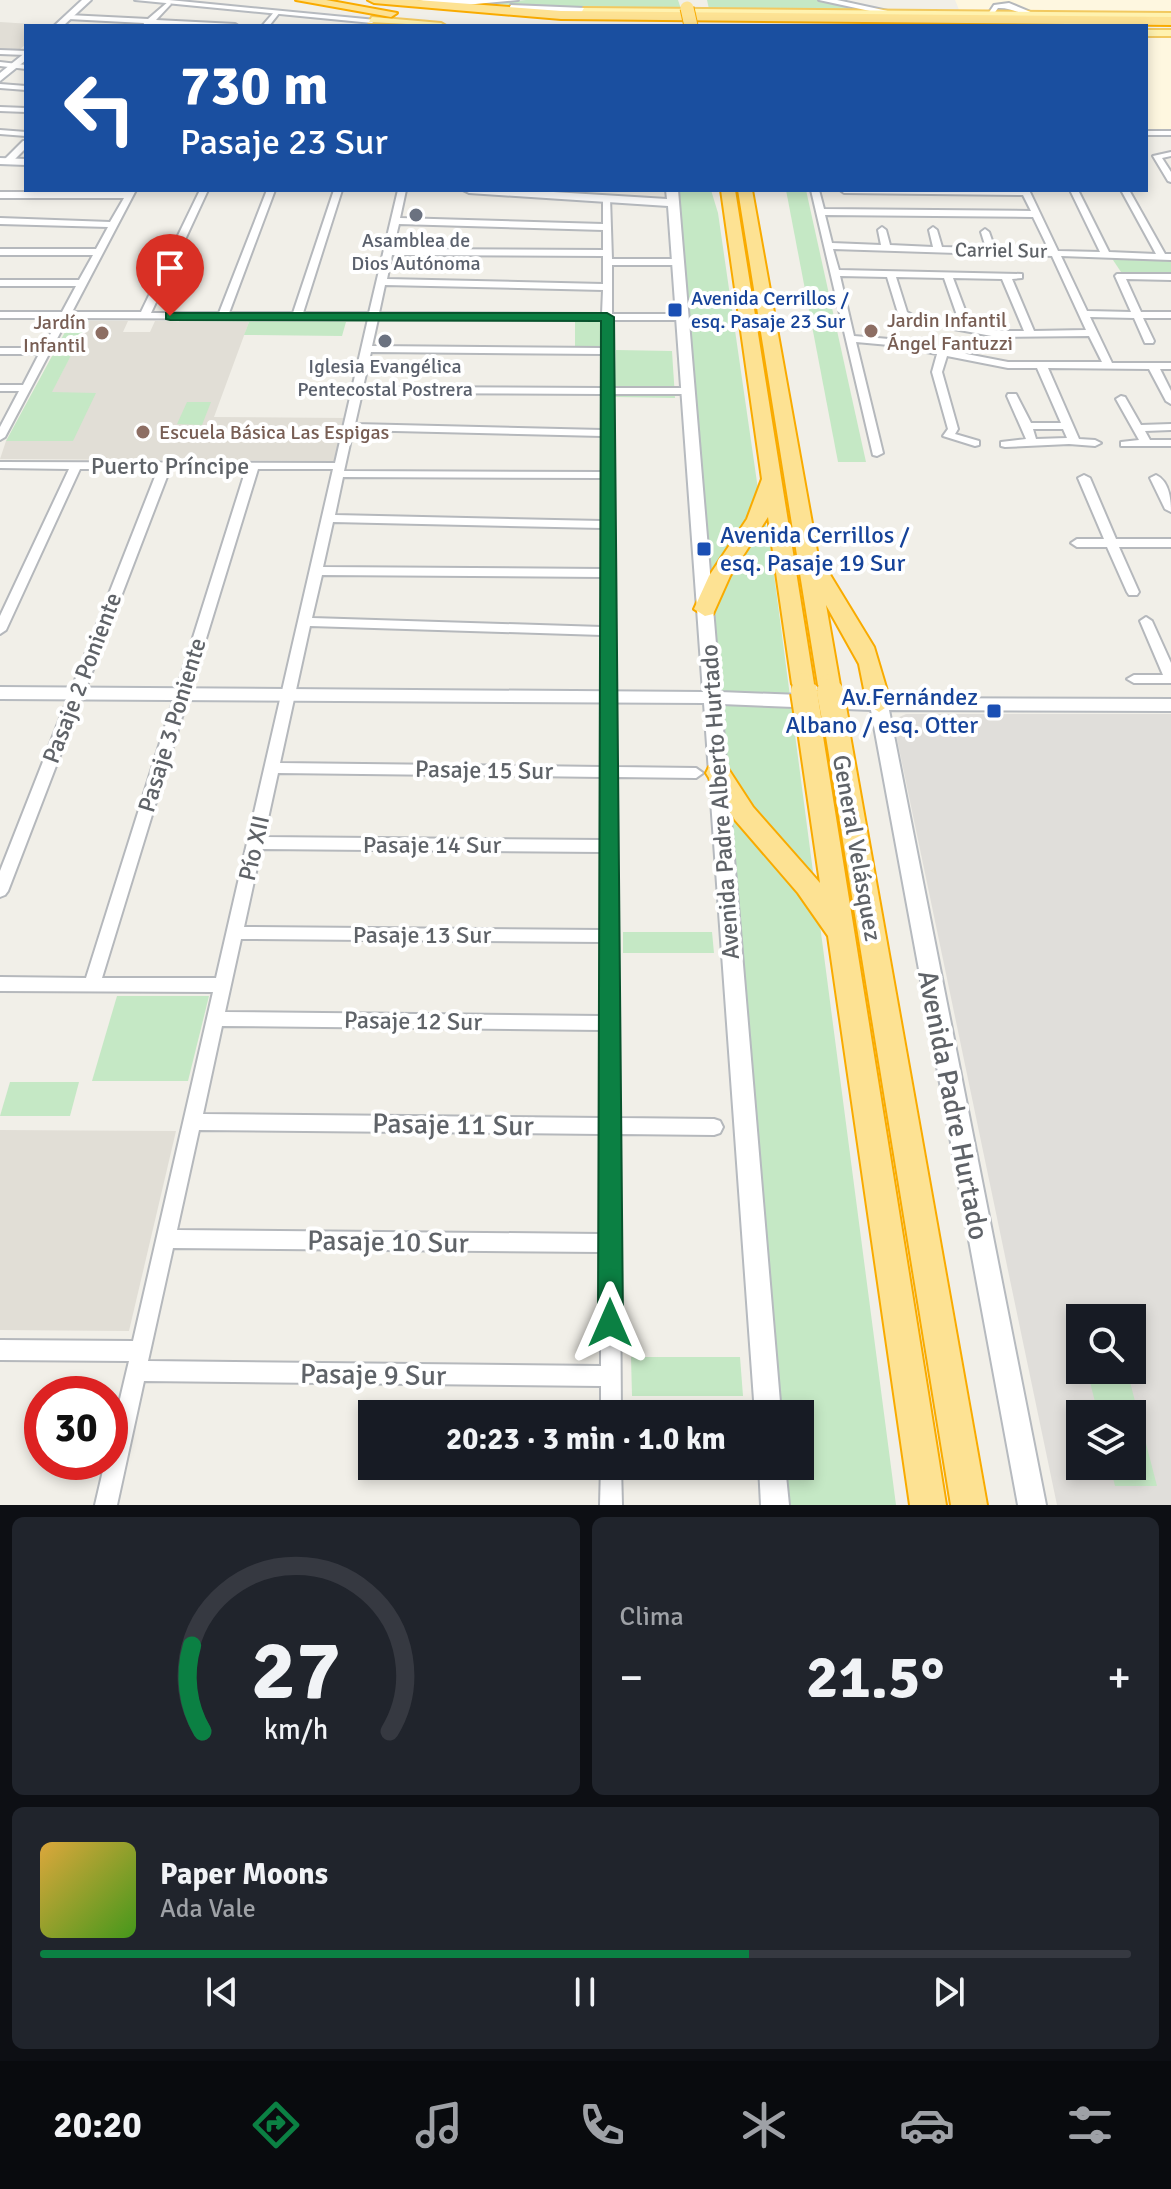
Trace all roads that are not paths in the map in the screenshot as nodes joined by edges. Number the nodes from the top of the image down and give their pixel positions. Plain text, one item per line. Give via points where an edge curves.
1 (87, 0) edge
2 (139, 0) edge
3 (286, 0) edge
4 (302, 0) edge
5 (374, 0) edge
6 (421, 0) edge
7 (514, 0) edge
8 (595, 0) edge
9 (786, 0) edge
10 (823, 0) edge
11 (987, 1) edge
12 (169, 3) junction
13 (450, 3) junction
14 (1008, 3) edge
15 (695, 4) edge
16 (462, 9) junction
17 (993, 10) junction
18 (584, 11) junction
19 (652, 11) junction
20 (277, 12) junction
21 (726, 12) junction
22 (900, 14) junction
23 (1031, 14) junction
24 (68, 17) junction
25 (1171, 19) edge
26 (369, 23) edge
27 (60, 24) edge
28 (148, 24) edge
29 (267, 24) edge
30 (393, 24) edge
31 (632, 24) edge
32 (691, 24) edge
33 (704, 24) edge
34 (1148, 31) edge
35 (1171, 32) edge
36 (0, 52) edge
37 (24, 54) edge
38 (24, 56) edge
39 (0, 64) edge
40 (13, 66) junction
41 (24, 67) edge
42 (0, 78) edge
43 (0, 86) edge
44 (24, 88) edge
45 (0, 109) edge
46 (24, 110) edge
47 (0, 132) edge
48 (1167, 133) edge
49 (24, 134) edge
50 (1171, 144) edge
51 (24, 145) edge
52 (1171, 154) edge
53 (4, 161) edge
54 (24, 162) edge
55 (1171, 179) edge
56 (203, 192) edge
57 (270, 192) edge
58 (337, 192) edge
59 (402, 192) edge
60 (510, 192) edge
61 (721, 192) edge
62 (728, 192) edge
63 (745, 192) edge
64 (815, 192) edge
65 (1025, 192) edge
66 (1075, 192) edge
67 (1126, 192) edge
68 (130, 193) edge
69 (0, 195) edge
70 (672, 196) edge
71 (607, 199) junction
72 (820, 212) junction
73 (1035, 214) junction
74 (732, 217) junction
75 (0, 221) edge
76 (395, 221) junction
77 (113, 225) junction
78 (607, 227) junction
79 (882, 230) dead end
80 (933, 230) dead end
81 (985, 232) dead end
82 (831, 246) junction
83 (886, 247) junction
84 (938, 248) junction
85 (991, 250) junction
86 (1052, 251) junction
87 (0, 252) edge
88 (98, 252) junction
89 (388, 252) junction
90 (1105, 252) junction
91 (1166, 256) edge
92 (607, 258) junction
93 (677, 262) junction
94 (836, 273) junction
95 (891, 275) junction
96 (948, 276) junction
97 (1006, 276) junction
98 (1019, 276) dead end
99 (1171, 277) edge
100 (381, 282) junction
101 (0, 283) edge
102 (82, 283) junction
103 (607, 287) junction
104 (1083, 314) junction
105 (0, 315) edge
106 (65, 315) junction
107 (1137, 315) junction
108 (1171, 315) edge
109 (144, 316) junction
110 (223, 316) junction
111 (297, 317) junction
112 (373, 317) junction
113 (607, 317) junction
114 (681, 317) junction
115 (967, 329) junction
116 (1092, 333) junction
117 (1031, 335) junction
118 (1149, 341) dead end
119 (851, 342) junction
120 (366, 349) junction
121 (0, 351) edge
122 (45, 351) junction
123 (607, 351) junction
124 (941, 356) junction
125 (1108, 365) junction
126 (1042, 368) junction
127 (1154, 369) junction
128 (1171, 369) edge
129 (0, 388) edge
130 (26, 388) junction
131 (357, 390) junction
132 (607, 391) junction
133 (688, 391) junction
134 (1012, 396) dead end
135 (1121, 399) dead end
136 (1171, 401) edge
137 (1027, 426) junction
138 (1065, 426) junction
139 (348, 427) junction
140 (1171, 427) edge
141 (1138, 428) junction
142 (1, 431) edge
143 (608, 433) junction
144 (1032, 442) junction
145 (1073, 442) junction
146 (975, 443) dead end
147 (1095, 443) dead end
148 (1146, 443) junction
149 (1171, 443) edge
150 (1005, 444) dead end
151 (1125, 444) dead end
152 (877, 453) dead end
153 (0, 465) edge
154 (76, 465) junction
155 (165, 466) junction
156 (253, 466) junction
157 (772, 469) junction
158 (339, 470) junction
159 (608, 475) junction
160 (1084, 478) dead end
161 (1156, 478) dead end
162 (1171, 509) edge
163 (328, 518) junction
164 (608, 525) junction
165 (1077, 543) dead end
166 (1113, 543) junction
167 (1171, 543) edge
168 (805, 544) junction
169 (316, 571) junction
170 (608, 573) junction
171 (1133, 592) dead end
172 (705, 609) junction
173 (1146, 621) dead end
174 (305, 622) junction
175 (0, 630) edge
176 (608, 631) junction
177 (1134, 679) dead end
178 (1171, 679) edge
179 (0, 693) edge
180 (76, 694) junction
181 (182, 695) junction
182 (289, 695) junction
183 (609, 697) junction
184 (711, 699) junction
185 (879, 704) junction
186 (1171, 705) edge
187 (823, 724) junction
188 (272, 768) junction
189 (609, 772) junction
190 (707, 773) junction
191 (255, 843) junction
192 (609, 846) junction
193 (0, 891) edge
194 (235, 933) junction
195 (609, 936) junction
196 (844, 954) junction
197 (0, 984) edge
198 (92, 984) junction
199 (223, 985) junction
200 (215, 1019) junction
201 (610, 1023) junction
202 (192, 1122) junction
203 (610, 1126) junction
204 (714, 1127) dead end
205 (166, 1239) junction
206 (610, 1243) junction
207 (0, 1350) edge
208 (138, 1361) junction
209 (611, 1376) junction
210 (611, 1400) edge
211 (767, 1400) edge
212 (611, 1480) edge
213 (773, 1480) edge
214 (106, 1505) edge
215 (611, 1505) edge
216 (775, 1505) edge
217 (928, 1505) edge
218 (969, 1505) edge
219 (1032, 1505) edge

1 - 24 main road
2 - 12 main road
3 - 26 highway
4 - 31 highway via 480,22
5 - 16 highway
6 - 13 main road
7 - 13 main road
8 - 19 highway
9 - 21 highway via 771,8
10 - 22 main road
11 - 17 street
12 - 20 main road
12 - 28 street
13 - 18 main road
14 - 17 street
14 - 23 street
15 - 32 highway, bridge
15 - 33 highway
16 - 18 highway
16 - 25 highway via 577,15
17 - 22 main road
17 - 23 main road
18 - 19 main road
19 - 21 main road
20 - 26 main road
20 - 29 street
21 - 22 main road
23 - 25 main road
24 - 27 main road
24 - 28 street
26 - 30 main road
34 - 35 highway
36 - 37 street
38 - 40 main road
39 - 40 street
40 - 41 street
40 - 42 main road
43 - 44 street
45 - 46 street
47 - 49 street
48 - 50 street
51 - 53 street
52 - 55 street via 1157,156
53 - 54 main road
56 - 109 street
57 - 110 street
58 - 111 street
59 - 76 street, Pío XII
60 - 71 main road
61 - 74 highway
62 - 74 highway, General Velásquez
63 - 168 highway, General Velásquez
64 - 72 street
65 - 73 street
66 - 90 street
67 - 91 street
68 - 69 street
68 - 77 street
70 - 71 main road
70 - 93 main road, Avenida Padre Alberto Hurtado
71 - 78 street
72 - 73 street
72 - 82 street
73 - 86 street
74 - 157 highway, General Velásquez
75 - 77 street
76 - 78 street
76 - 89 street, Pío XII
77 - 88 street
78 - 92 street
79 - 83 street
80 - 84 street
81 - 85 street
82 - 83 street, Carriel Sur
82 - 94 street
83 - 84 street, Carriel Sur
84 - 85 street, Carriel Sur
85 - 86 street, Carriel Sur
86 - 90 street, Carriel Sur
86 - 104 street
87 - 88 street
88 - 102 street
89 - 92 street
89 - 100 street, Pío XII
90 - 91 street, Carriel Sur
92 - 93 street
92 - 103 street
93 - 114 main road, Avenida Padre Alberto Hurtado
94 - 95 street
94 - 119 street
95 - 96 street
95 - 115 street via 906,316
96 - 97 street
96 - 115 street
97 - 98 street
97 - 117 street
99 - 107 street via 1121,278
100 - 103 street
100 - 112 street, Pío XII
101 - 102 street
102 - 106 street
103 - 113 street
104 - 107 street
104 - 116 street
105 - 106 street
106 - 109 street
106 - 122 street
107 - 108 street
107 - 118 street
109 - 110 street
110 - 111 street
111 - 112 street
112 - 113 street
112 - 120 street, Pío XII
113 - 114 street
113 - 123 street
114 - 133 main road, Avenida Padre Alberto Hurtado
115 - 117 street
116 - 117 street
116 - 125 street
119 - 124 street
119 - 152 street
120 - 123 street
120 - 131 street, Pío XII
121 - 122 street
122 - 130 street
123 - 132 street
124 - 126 street via 999,370
124 - 146 street via 937,372 953,429 948,436
125 - 126 street
125 - 127 street
126 - 127 street
126 - 138 street
127 - 128 street
127 - 136 street
129 - 130 street
130 - 142 street
131 - 132 street
131 - 139 street, Pío XII
132 - 133 street
132 - 143 street
133 - 172 main road, Avenida Padre Alberto Hurtado
134 - 137 street
135 - 141 street
137 - 138 street
137 - 144 street
138 - 145 street
139 - 143 street
139 - 158 street, Pío XII
140 - 141 street
141 - 148 street
143 - 159 street
144 - 145 street
144 - 150 street
145 - 147 street
148 - 149 street
148 - 151 street
153 - 154 street, Puerto Príncipe
154 - 155 street, Puerto Príncipe
154 - 175 street
155 - 156 street, Puerto Príncipe
155 - 180 street, Pasaje 2 Poniente
156 - 158 street, Puerto Príncipe
156 - 181 street, Pasaje 3 Poniente
157 - 172 highway via 757,525 717,580
157 - 187 highway, General Velásquez, bridge via 803,684
158 - 159 street, Puerto Príncipe
158 - 163 street, Pío XII
159 - 164 street
160 - 166 street
161 - 162 street
163 - 164 street
163 - 169 street, Pío XII
164 - 170 street
165 - 166 street
166 - 167 street
166 - 171 street
168 - 185 highway via 828,592 865,646
168 - 187 highway, General Velásquez, bridge via 829,685
169 - 170 street
169 - 174 street, Pío XII
170 - 176 street
172 - 184 main road, Avenida Padre Alberto Hurtado
173 - 178 street
174 - 176 street
174 - 182 street, Pío XII
176 - 183 street
177 - 178 street
179 - 180 main road
180 - 181 main road
180 - 193 street, Pasaje 2 Poniente
181 - 182 main road
181 - 198 street, Pasaje 3 Poniente
182 - 183 main road
182 - 188 street, Pío XII
183 - 184 main road
183 - 189 street
184 - 185 main road
184 - 190 main road, Avenida Padre Alberto Hurtado
185 - 186 main road
185 - 219 main road, Avenida Padre Hurtado
187 - 196 highway, General Velásquez
187 - 218 highway, General Velásquez
188 - 189 street, Pasaje 15 Sur
188 - 191 street, Pío XII
189 - 190 street, Pasaje 15 Sur
189 - 192 street
190 - 196 highway via 813,892
190 - 211 main road, Avenida Padre Alberto Hurtado
191 - 192 street, Pasaje 14 Sur
191 - 194 street, Pío XII
192 - 195 street
194 - 195 street, Pasaje 13 Sur
194 - 199 street, Pío XII
195 - 201 street
196 - 217 highway, General Velásquez
197 - 198 street
198 - 199 street
199 - 200 street, Pío XII
200 - 201 street, Pasaje 12 Sur
200 - 202 street, Pío XII
201 - 203 street
202 - 203 street, Pasaje 11 Sur
202 - 205 street, Pío XII
203 - 204 street, Pasaje 11 Sur
203 - 206 street
205 - 206 street, Pasaje 10 Sur
205 - 208 street, Pío XII
206 - 209 street
207 - 208 street, Pasaje 9 Sur
208 - 209 street, Pasaje 9 Sur
208 - 214 street, Pío XII
209 - 210 street
212 - 215 street
213 - 216 main road

